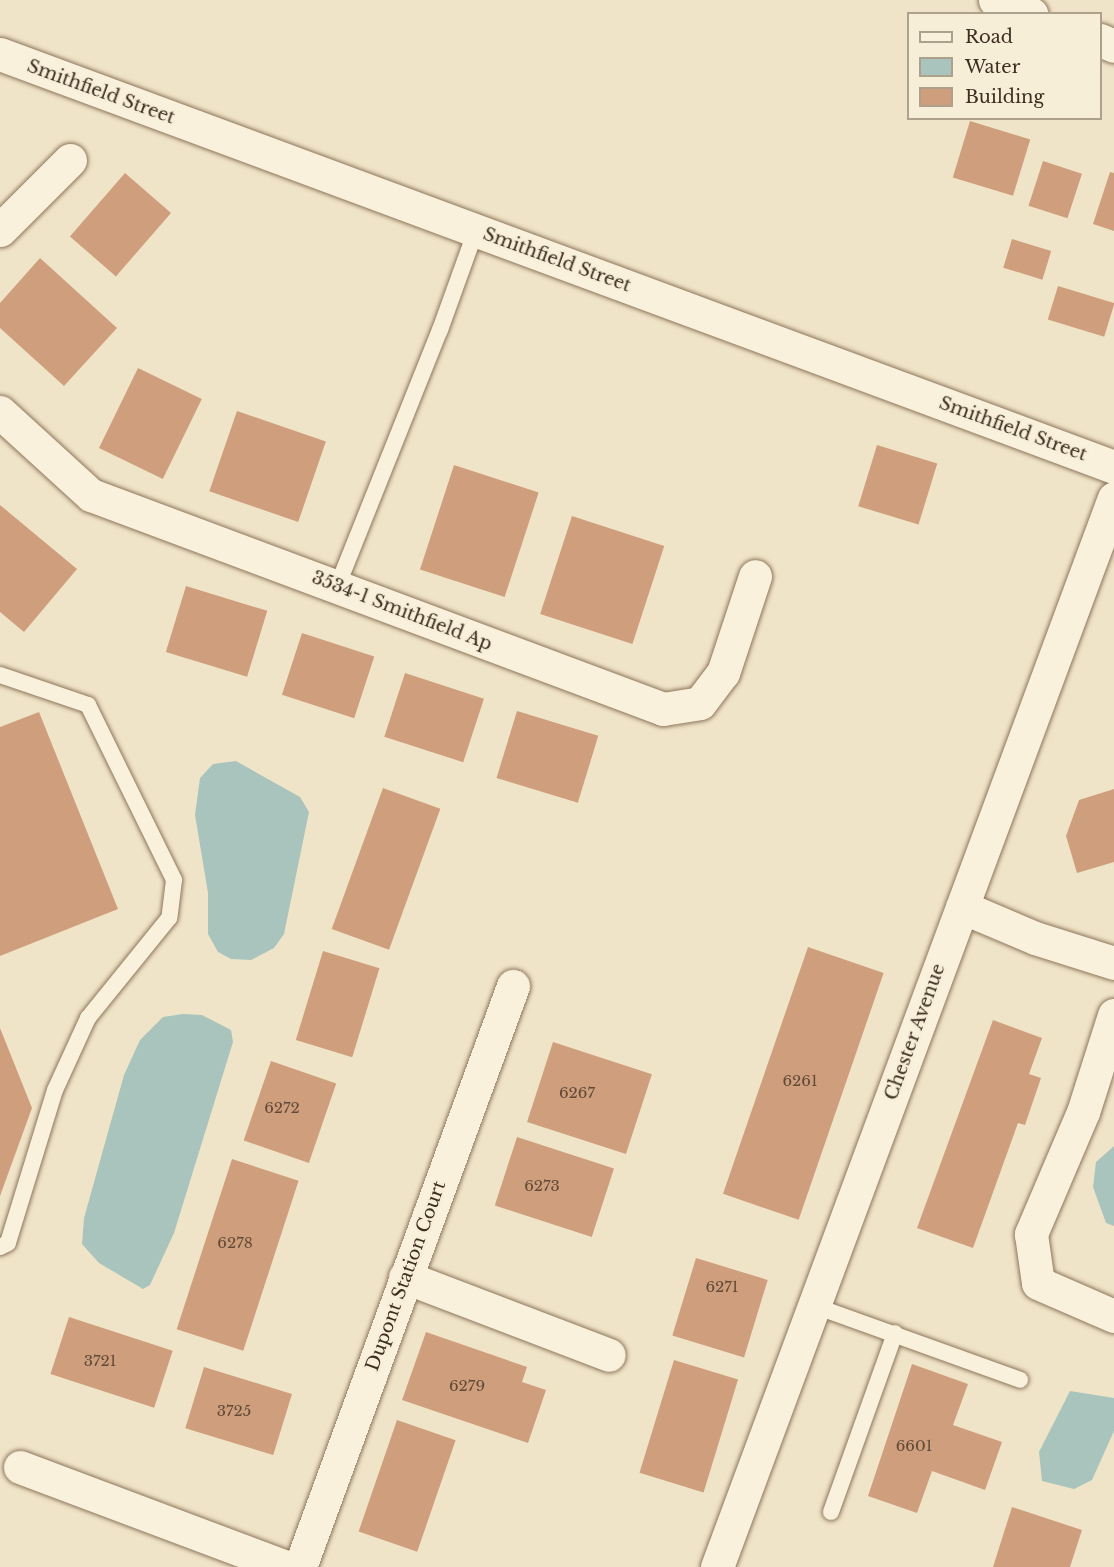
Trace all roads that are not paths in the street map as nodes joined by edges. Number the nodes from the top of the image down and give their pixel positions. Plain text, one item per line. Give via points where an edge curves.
1 (995, 0) edge
2 (1026, 12) edge
3 (0, 54) edge
4 (70, 159) dead end
5 (0, 230) edge
6 (476, 230) junction
7 (0, 412) edge
8 (1114, 467) edge
9 (1114, 498) edge
10 (755, 576) dead end
11 (337, 587) junction
12 (0, 675) edge
13 (962, 907) junction
14 (1114, 963) edge
15 (513, 986) dead end
16 (1114, 1016) edge
17 (0, 1247) edge
18 (405, 1277) junction
19 (815, 1306) junction
20 (1114, 1316) edge
21 (895, 1333) junction
22 (609, 1355) dead end
23 (1020, 1380) dead end
24 (20, 1467) dead end
25 (831, 1512) dead end
26 (286, 1567) edge
27 (300, 1567) edge
28 (717, 1567) edge

1 - 2 street
3 - 6 street, Smithfield Street
4 - 5 street
6 - 8 street, Smithfield Street
6 - 11 lane
7 - 11 street, 3534-1 Smithfield Ap via 90,495
9 - 13 street, Chester Avenue
10 - 11 street, 3534-1 Smithfield Ap via 723,673 700,703 663,709
12 - 17 lane via 88,705 174,880 169,918 88,1018 55,1090 8,1243
13 - 14 street via 1035,938
13 - 19 street, Chester Avenue
15 - 18 street, Dupont Station Court
16 - 20 street via 1083,1112 1031,1234 1038,1283
18 - 22 street
18 - 27 street, Dupont Station Court
19 - 21 lane
19 - 28 street, Chester Avenue
21 - 23 lane
21 - 25 lane
24 - 26 street

